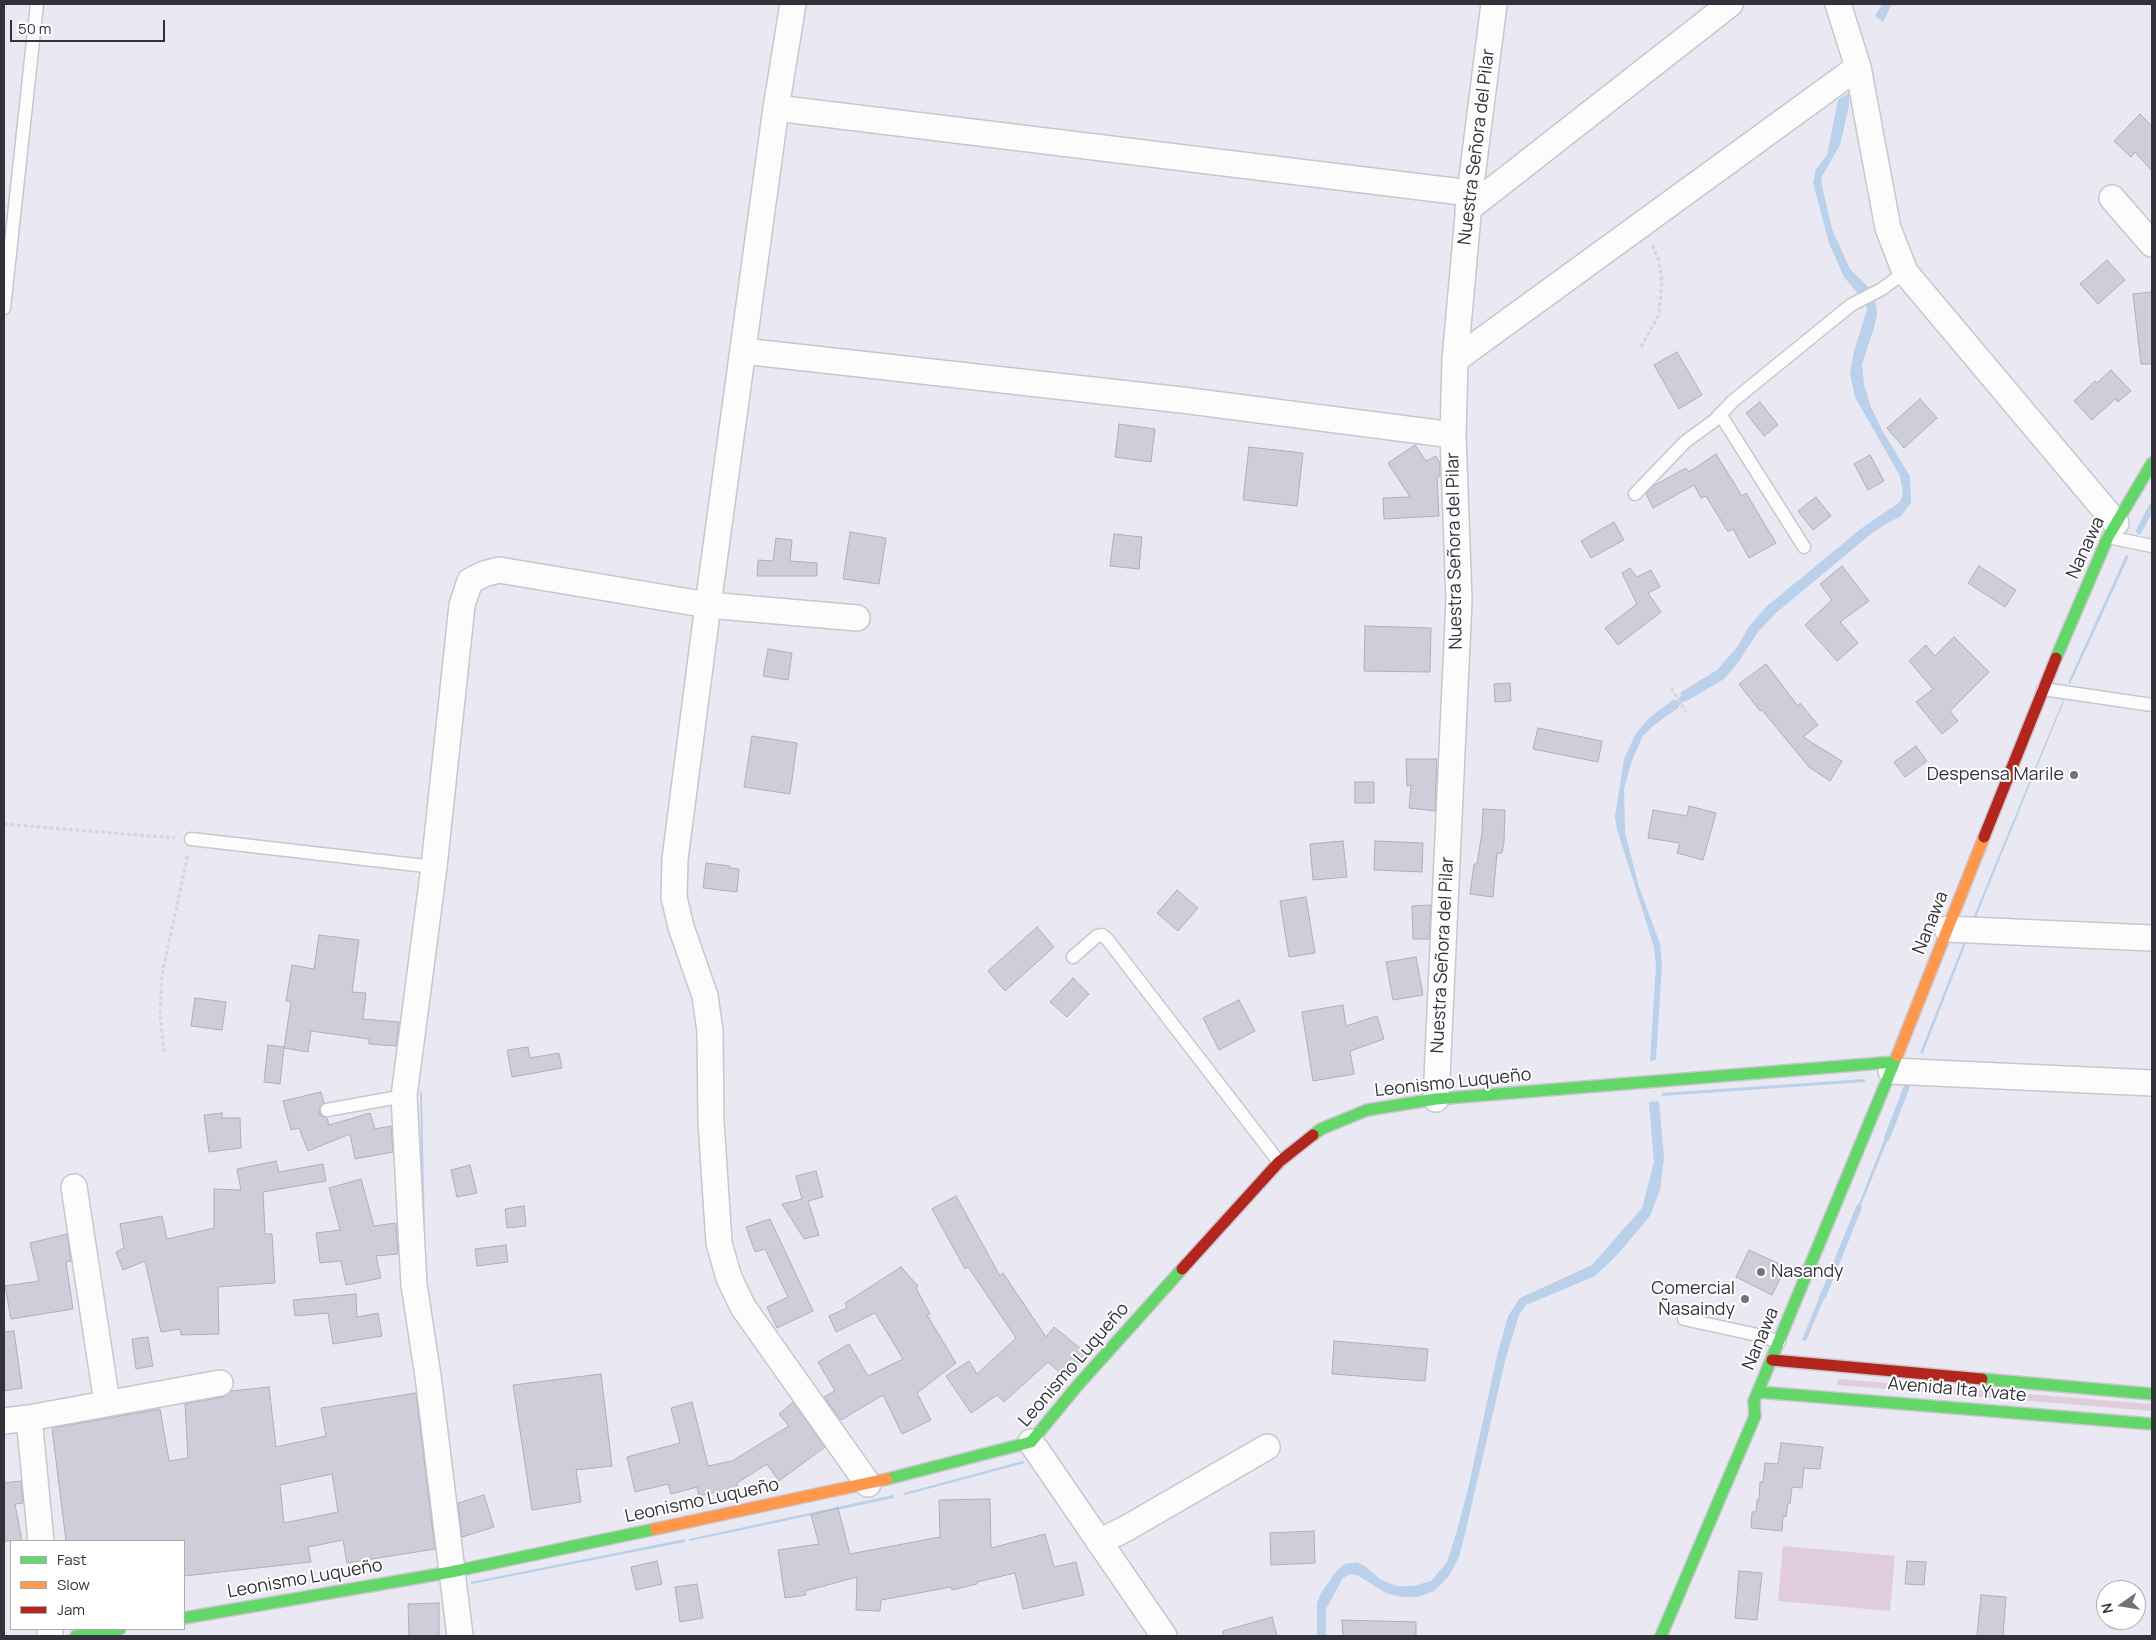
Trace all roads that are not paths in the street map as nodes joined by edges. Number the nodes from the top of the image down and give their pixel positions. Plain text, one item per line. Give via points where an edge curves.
1 (36, 4) edge
2 (794, 4) edge
3 (1494, 4) edge
4 (1730, 4) edge
5 (1838, 4) edge
6 (1858, 67) junction
7 (776, 108) junction
8 (2112, 198) dead end
9 (1469, 201) junction
10 (2152, 244) edge
11 (1905, 272) junction
12 (4, 308) edge
13 (743, 352) junction
14 (1455, 360) junction
15 (1720, 414) junction
16 (1453, 435) junction
17 (2152, 463) edge
18 (1635, 494) dead end
19 (2112, 530) junction
20 (2152, 546) edge
21 (1804, 547) dead end
22 (708, 605) junction
23 (857, 618) dead end
24 (2043, 689) junction
25 (2152, 705) edge
26 (192, 839) road end
27 (434, 867) junction
28 (1947, 929) junction
29 (2152, 938) edge
30 (1073, 957) dead end
31 (1893, 1067) junction
32 (2152, 1083) edge
33 (404, 1096) junction
34 (1436, 1099) junction
35 (327, 1110) dead end
36 (1279, 1162) junction
37 (74, 1186) dead end
38 (1684, 1319) dead end
39 (1779, 1342) junction
40 (1772, 1360) junction
41 (220, 1383) dead end
42 (1756, 1397) junction
43 (108, 1402) junction
44 (2146, 1408) edge
45 (1741, 1412) dead end
46 (28, 1418) junction
47 (4, 1421) edge
48 (1031, 1442) junction
49 (1267, 1447) dead end
50 (868, 1484) junction
51 (41, 1540) edge
52 (1099, 1542) junction
53 (451, 1572) junction
54 (185, 1618) edge
55 (114, 1630) edge
56 (76, 1636) edge
57 (460, 1636) edge
58 (1164, 1636) edge
59 (1661, 1636) edge

1 - 12 lane
2 - 7 street
3 - 9 street, Nuestra Señora del Pilar
4 - 9 street
5 - 6 street
6 - 11 street via 1888,228
6 - 14 street
7 - 9 street
7 - 13 street
8 - 10 street
9 - 14 street, Nuestra Señora del Pilar
11 - 15 lane via 1852,305
11 - 19 street
13 - 16 street via 1182,400
13 - 22 street
14 - 16 street, Nuestra Señora del Pilar
15 - 18 lane via 1684,442
15 - 21 lane
16 - 34 street, Nuestra Señora del Pilar via 1459,600
17 - 19 street, Nanawa
19 - 20 lane
19 - 24 street, Nanawa
22 - 23 street
22 - 27 street via 499,570 470,581 462,605
22 - 50 street via 675,859 674,897 705,996 710,1031 719,1243 729,1278 743,1307
24 - 25 lane
24 - 28 street, Nanawa
26 - 27 lane
27 - 33 street
28 - 29 street
28 - 31 street, Nanawa
30 - 36 lane via 1102,935
31 - 32 street
31 - 34 street, Leonismo Luqueño
31 - 39 street, Nanawa
33 - 35 lane
33 - 53 street via 414,1285
34 - 36 street, Leonismo Luqueño via 1367,1110 1343,1119 1308,1138
36 - 48 street, Leonismo Luqueño
37 - 43 street
38 - 39 lane
39 - 40 street, Nanawa
40 - 42 street, Nanawa
40 - 44 street, Avenida Ita Yvate
41 - 43 street
42 - 44 street, Avenida Ita Yvate
42 - 45 street, Nanawa
42 - 59 street, Nanawa via 1755,1416
43 - 46 street
46 - 47 street
46 - 51 street
48 - 50 street, Leonismo Luqueño
48 - 52 street
49 - 52 street
50 - 53 street, Leonismo Luqueño
52 - 58 street
53 - 54 street, Leonismo Luqueño
53 - 57 street
55 - 56 street

